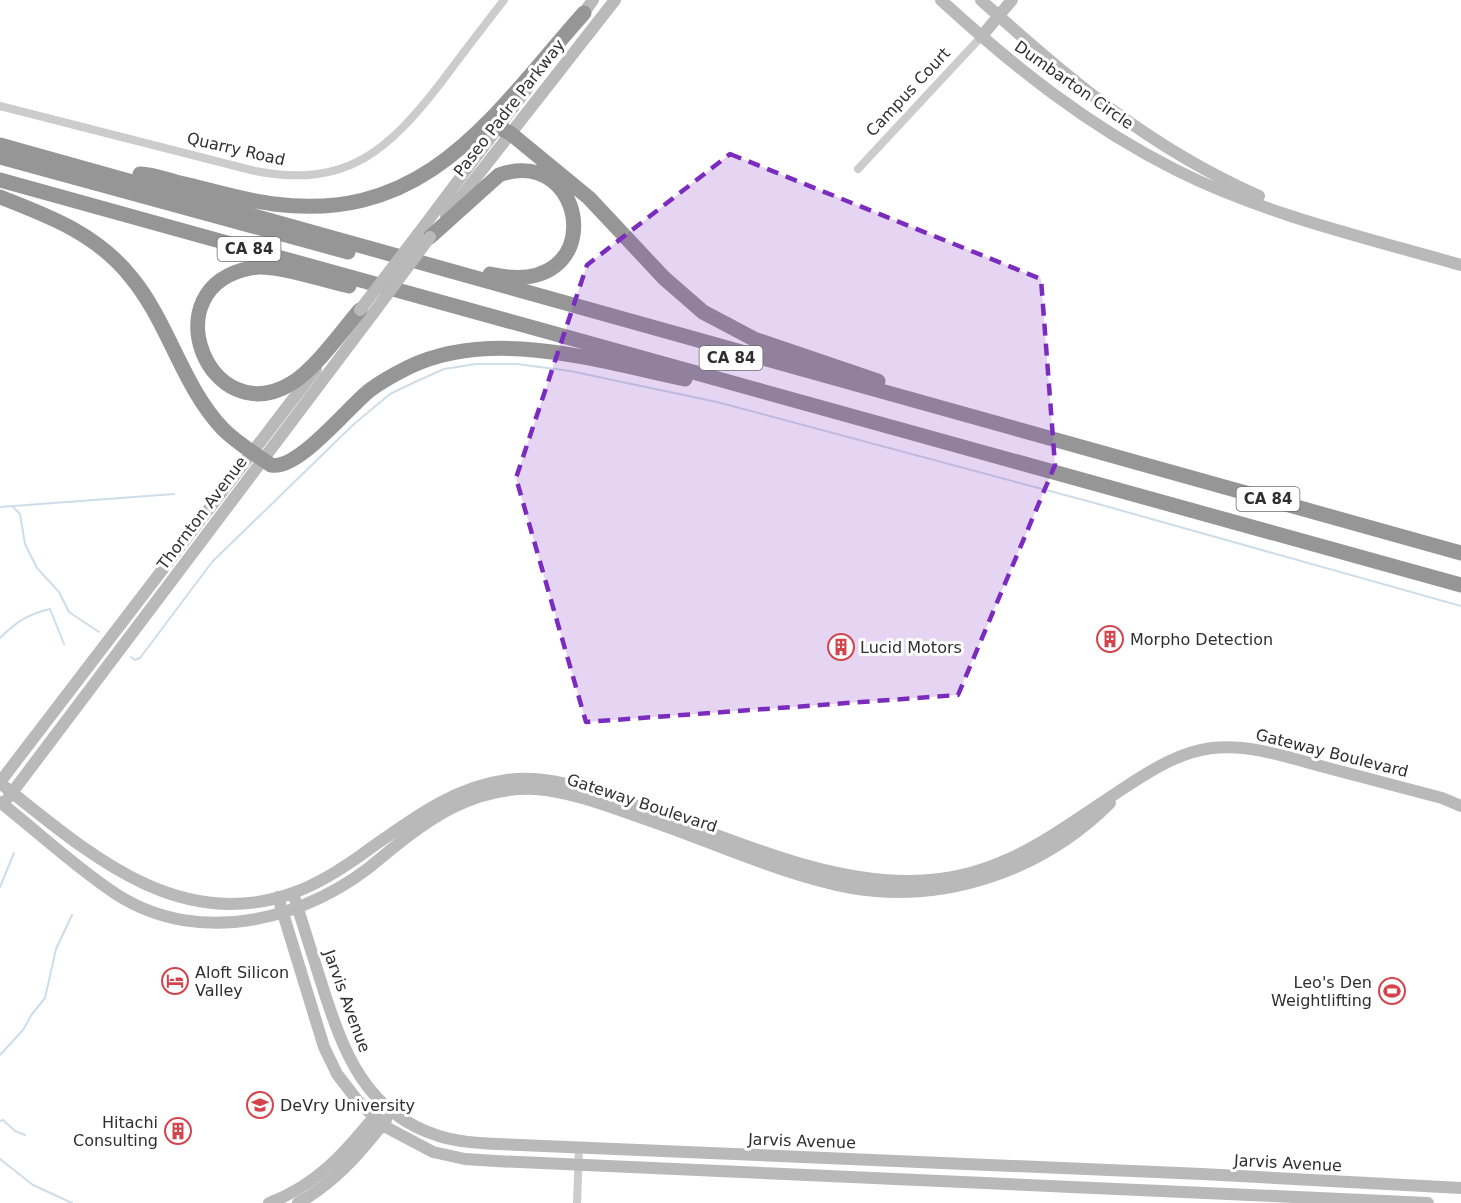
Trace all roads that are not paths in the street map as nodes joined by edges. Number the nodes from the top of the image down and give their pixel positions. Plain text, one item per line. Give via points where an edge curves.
1 (504, 0) edge
2 (593, 0) edge
3 (615, 0) edge
4 (941, 0) edge
5 (981, 0) edge
6 (1012, 0) edge
7 (584, 13) junction
8 (998, 16) junction
9 (981, 37) junction
10 (0, 106) edge
11 (504, 130) junction
12 (0, 145) edge
13 (0, 157) edge
14 (858, 169) dead end
15 (110, 174) junction
16 (0, 180) edge
17 (0, 197) edge
18 (292, 225) junction
19 (1335, 228) junction
20 (424, 236) junction
21 (1461, 266) edge
22 (366, 312) junction
23 (498, 317) junction
24 (920, 403) junction
25 (815, 405) junction
26 (258, 456) junction
27 (1461, 554) edge
28 (1461, 560) edge
29 (1461, 585) edge
30 (0, 783) edge
31 (1128, 785) junction
32 (12, 793) junction
33 (1, 805) edge
34 (1461, 806) edge
35 (293, 893) junction
36 (278, 897) junction
37 (298, 909) junction
38 (282, 913) junction
39 (388, 1109) junction
40 (378, 1122) junction
41 (579, 1148) junction
42 (578, 1165) junction
43 (1202, 1174) junction
44 (1461, 1188) edge
45 (1200, 1198) edge
46 (1213, 1198) edge
47 (1359, 1202) edge
48 (269, 1203) edge
49 (298, 1203) edge
50 (577, 1203) edge
51 (1417, 1203) edge
52 (1428, 1203) edge

1 - 10 street, Quarry Road via 400,133 357,163 330,173 281,176 255,171
2 - 7 street, Paseo Padre Parkway
3 - 11 street, Paseo Padre Parkway
4 - 9 street, Dumbarton Circle
5 - 8 street, Dumbarton Circle
6 - 8 street
7 - 11 street, Paseo Padre Parkway
7 - 15 highway via 457,153 425,176 386,194 343,205 296,207 144,174
8 - 9 street
8 - 19 street, Dumbarton Circle via 1056,69 1139,131 1228,183
9 - 14 street, Campus Court
9 - 19 street, Dumbarton Circle via 1044,88 1131,147 1225,192
11 - 20 street, Paseo Padre Parkway
11 - 24 highway via 589,198 664,278 703,312 754,339 882,383
12 - 15 highway, CA 84
13 - 28 highway, CA 84
15 - 18 highway, CA 84
16 - 23 highway, CA 84
17 - 26 highway via 71,226 111,255 144,295 210,412 223,429
18 - 20 highway via 518,279 534,277 558,264 567,253 575,224 572,208 554,182 541,174 512,170 499,175
18 - 24 highway, CA 84
19 - 21 street, Dumbarton Circle
20 - 22 street, Thornton Avenue, bridge
22 - 23 highway via 292,383 260,393 226,384 202,356 197,338 202,304 212,289 239,270 254,267
22 - 26 street, Thornton Avenue
23 - 25 highway, CA 84
24 - 27 highway, CA 84
25 - 26 highway via 537,350 485,348 435,357 404,369 370,389 295,459 278,466
25 - 29 highway, CA 84
26 - 30 street, Thornton Avenue
26 - 32 street, Thornton Avenue
30 - 32 street, Gateway Boulevard
31 - 34 street, Gateway Boulevard via 1184,754 1237,748 1266,751
31 - 35 street, Gateway Boulevard via 1033,849 976,871 915,882 853,878 824,871 595,792 556,782 508,780 456,794 431,807 330,876
31 - 37 street, Gateway Boulevard via 1095,818 1038,858 979,881 915,891 861,889 821,880 592,801 564,793 509,789 460,803 435,815 361,875
32 - 33 street, Thornton Avenue
32 - 36 street, Gateway Boulevard via 95,857 150,888 212,903 247,904
33 - 38 street, Gateway Boulevard via 117,895 155,912 204,923
35 - 36 street, Gateway Boulevard
35 - 37 street, Jarvis Avenue
36 - 38 street, Jarvis Avenue
37 - 38 street, Gateway Boulevard
37 - 39 street, Jarvis Avenue via 340,1041 352,1065
38 - 40 street, Jarvis Avenue via 324,1047 338,1074
39 - 40 street
39 - 41 street, Jarvis Avenue via 438,1136 468,1142
40 - 42 street, Jarvis Avenue via 433,1152 465,1159
40 - 48 street via 327,1171 308,1185
40 - 49 street via 358,1155 334,1179
41 - 42 street
41 - 43 street, Jarvis Avenue
42 - 45 street, Jarvis Avenue
42 - 50 street
43 - 44 street, Jarvis Avenue
43 - 45 street
43 - 46 street
45 - 46 street, Jarvis Avenue
46 - 47 street, Jarvis Avenue
47 - 51 street, Jarvis Avenue
51 - 52 street, Jarvis Avenue

